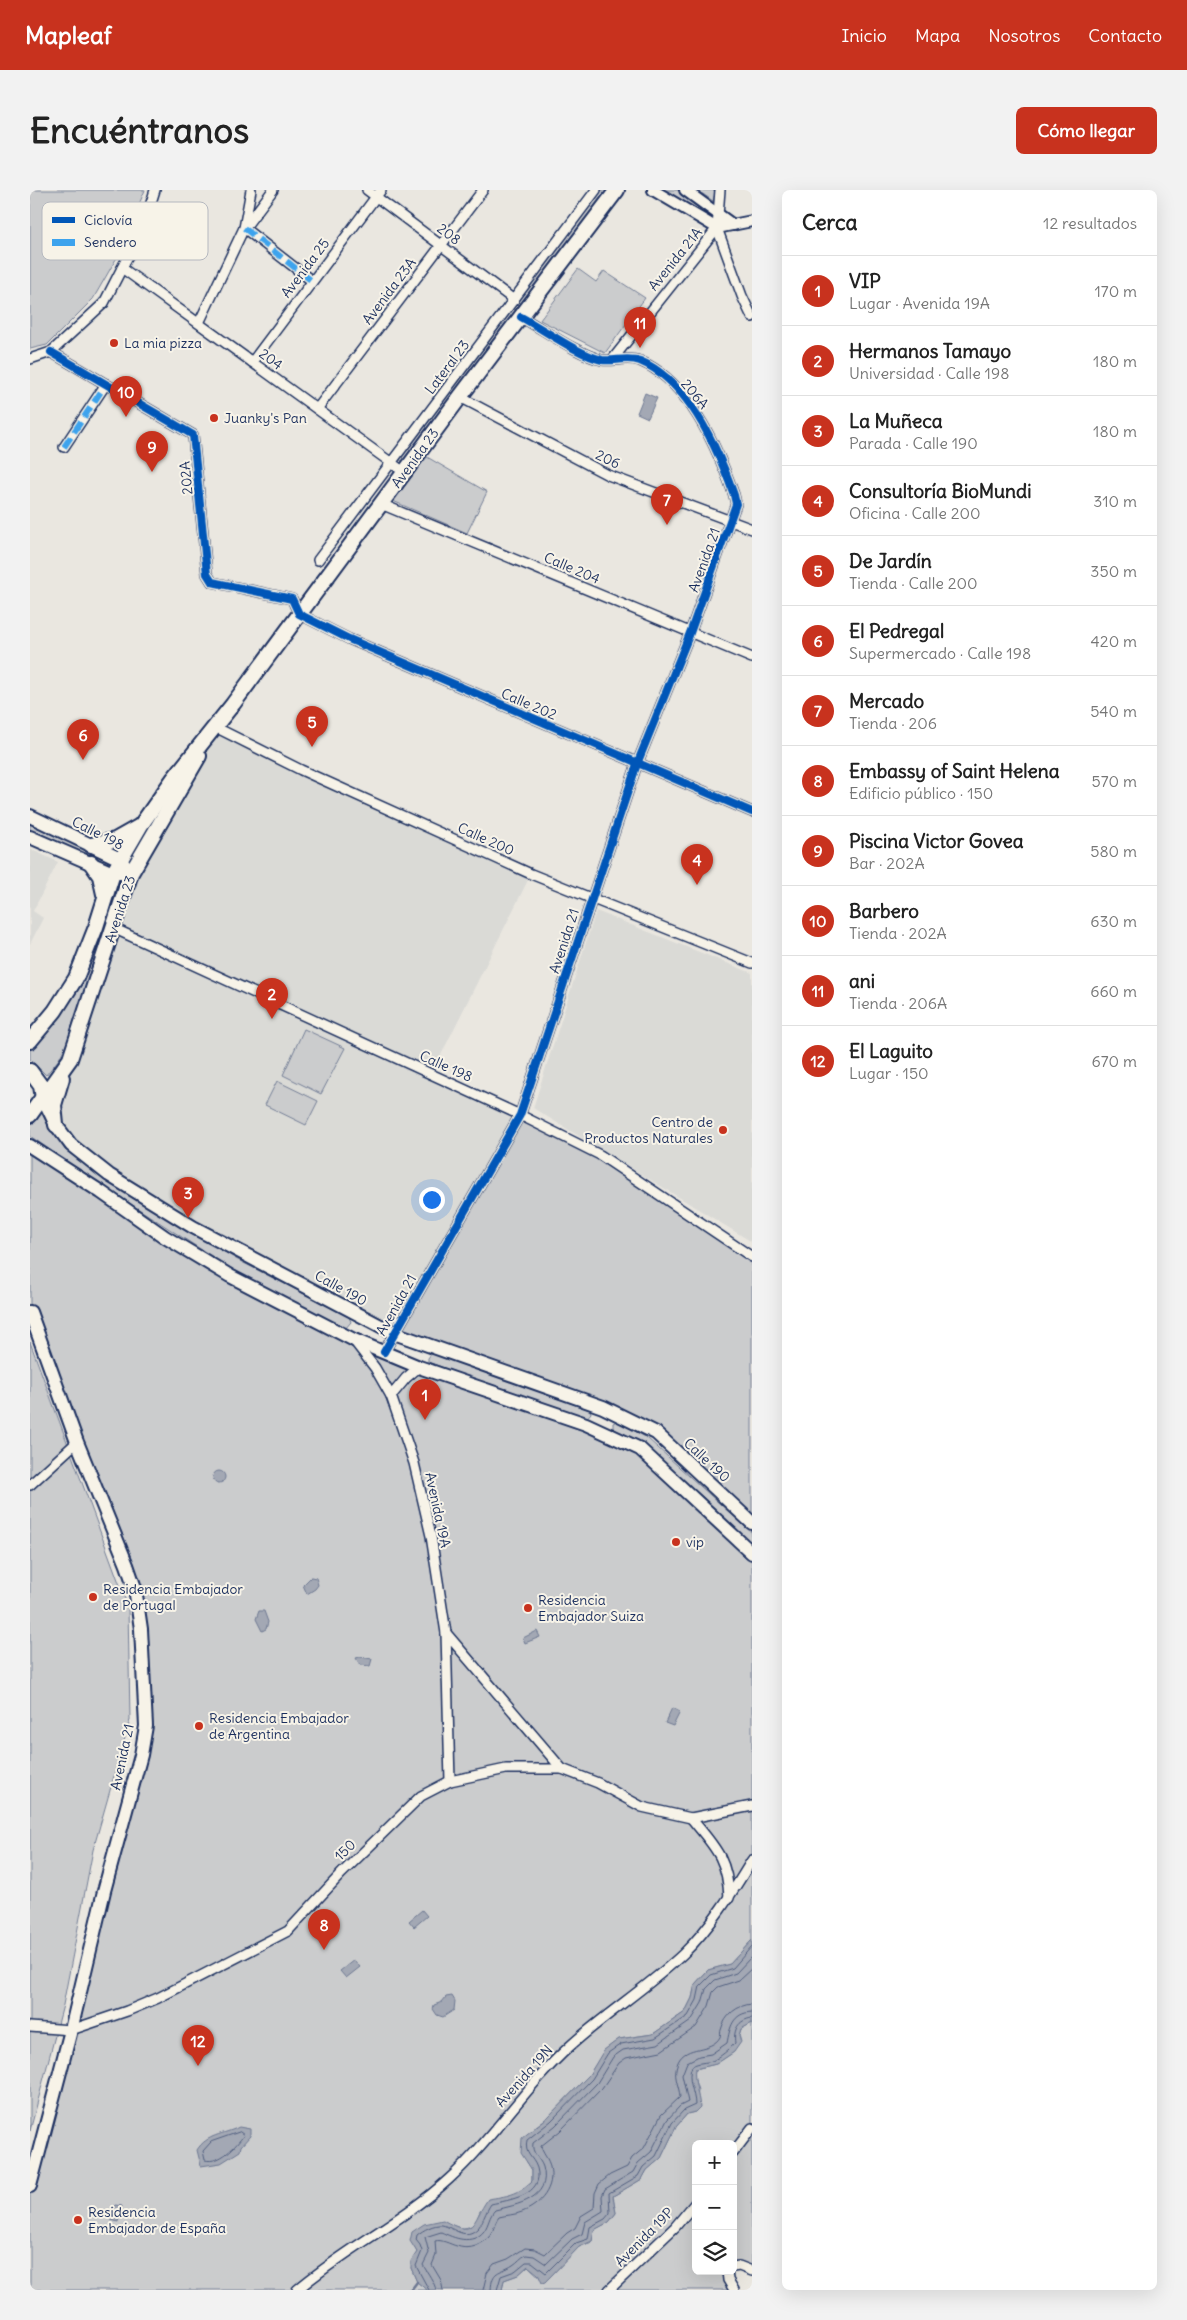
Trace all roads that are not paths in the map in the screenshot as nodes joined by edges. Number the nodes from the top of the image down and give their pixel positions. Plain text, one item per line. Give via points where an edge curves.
1 (155, 190) edge
2 (251, 190) edge
3 (273, 190) edge
4 (367, 190) edge
5 (483, 190) edge
6 (596, 190) edge
7 (617, 190) edge
8 (654, 190) edge
9 (685, 190) edge
10 (720, 190) edge
11 (378, 193) edge
12 (151, 202) edge
13 (717, 213) junction
14 (752, 221) edge
15 (733, 225) junction
16 (244, 228) junction
17 (717, 228) junction
18 (441, 246) junction
19 (126, 260) edge
20 (122, 268) junction
21 (312, 281) junction
22 (514, 300) junction
23 (522, 317) junction
24 (752, 317) edge
25 (199, 324) junction
26 (51, 352) junction
27 (30, 359) edge
28 (612, 360) junction
29 (252, 362) junction
30 (106, 384) junction
31 (460, 397) junction
32 (317, 409) junction
33 (64, 447) dead end
34 (391, 463) junction
35 (404, 472) junction
36 (381, 504) junction
37 (732, 520) junction
38 (752, 529) edge
39 (318, 560) dead end
40 (300, 614) junction
41 (690, 633) junction
42 (752, 658) edge
43 (215, 727) junction
44 (637, 764) junction
45 (752, 812) edge
46 (30, 816) edge
47 (141, 825) junction
48 (30, 837) edge
49 (91, 845) junction
50 (120, 859) junction
51 (91, 863) junction
52 (113, 873) junction
53 (131, 873) junction
54 (591, 899) junction
55 (104, 900) junction
56 (113, 928) junction
57 (752, 964) edge
58 (30, 1040) edge
59 (70, 1060) junction
60 (30, 1071) edge
61 (44, 1098) junction
62 (30, 1115) edge
63 (520, 1115) junction
64 (56, 1125) junction
65 (30, 1146) edge
66 (752, 1257) edge
67 (30, 1312) edge
68 (363, 1318) junction
69 (394, 1333) junction
70 (354, 1340) junction
71 (428, 1345) junction
72 (384, 1352) junction
73 (418, 1367) junction
74 (391, 1396) junction
75 (603, 1408) junction
76 (595, 1428) junction
77 (76, 1442) junction
78 (30, 1485) edge
79 (752, 1523) edge
80 (752, 1553) edge
81 (446, 1633) junction
82 (562, 1769) junction
83 (450, 1781) junction
84 (752, 1806) edge
85 (690, 1818) junction
86 (752, 1860) edge
87 (729, 1898) junction
88 (30, 2027) edge
89 (71, 2030) junction
90 (752, 2128) edge
91 (737, 2148) edge
92 (30, 2186) edge
93 (692, 2207) edge
94 (737, 2266) edge
95 (752, 2271) edge
96 (727, 2276) edge
97 (297, 2290) edge
98 (609, 2290) edge
99 (734, 2290) edge

1 - 12 street
2 - 16 street
3 - 16 street
4 - 11 street, 208
5 - 18 street, Avenida 23A
6 - 22 street, Lateral 23
7 - 23 main road, Avenida 23
8 - 17 street
9 - 13 street
10 - 13 street, Avenida 21A
11 - 18 street, 208
11 - 21 street, Avenida 25
13 - 15 street
13 - 17 street, Avenida 21A
14 - 15 street
15 - 17 street
16 - 21 street
16 - 25 street
17 - 24 street
17 - 28 street, Avenida 21A
18 - 22 street, 208
18 - 32 street, Avenida 23A
19 - 20 street
20 - 25 street, 204
20 - 26 street via 104,303
21 - 29 street, Avenida 25
22 - 34 street, Lateral 23
23 - 28 street, 206A via 590,356
23 - 31 main road, Avenida 23
25 - 29 street, 204
26 - 27 street
26 - 30 street, 202A
28 - 37 street, 206A via 638,361 653,368 693,409 712,438 734,495 736,504
29 - 32 street, 204
30 - 33 street
30 - 40 street, 202A via 193,435 207,574 212,582 292,599
31 - 35 main road, Avenida 23
31 - 37 street, 206 via 608,475
32 - 34 street, 204
34 - 35 street, 204
34 - 39 street, Lateral 23
35 - 36 main road, Avenida 23
36 - 40 main road, Avenida 23
36 - 41 street, Calle 204
37 - 38 street, 206
37 - 41 street, Avenida 21
40 - 43 main road, Avenida 23
40 - 44 street, Calle 202 via 349,640
41 - 42 street, Calle 204
41 - 44 street, Avenida 21
43 - 47 main road, Avenida 23
43 - 53 main road, Avenida 23
43 - 54 street, Calle 200 via 382,807
44 - 45 street, Calle 202
44 - 54 street, Avenida 21
46 - 49 main road, Calle 198
47 - 49 main road via 115,840
47 - 50 main road, Avenida 23
48 - 51 main road, Calle 198
49 - 50 main road, Calle 198
50 - 52 main road, Avenida 23
50 - 53 main road, Calle 198
51 - 52 main road, Calle 198
51 - 55 main road via 100,876
52 - 53 main road, Calle 198
52 - 55 main road, Avenida 23
53 - 56 main road, Avenida 23
54 - 57 street, Calle 200
54 - 63 street, Avenida 21
55 - 58 main road, Avenida 23 via 76,978 55,1011
56 - 59 main road, Avenida 23
56 - 63 street, Calle 198
59 - 61 main road, Avenida 23
59 - 64 main road via 54,1105
60 - 61 main road
61 - 62 main road, Avenida 23
61 - 64 main road, Calle 190
63 - 66 street, Calle 198 via 600,1155
63 - 69 street, Avenida 21
64 - 68 main road, Calle 190 via 71,1145 125,1185 193,1227
65 - 70 main road via 165,1237 230,1276
67 - 77 main road, Avenida 21
68 - 69 main road, Calle 190
68 - 70 main road
69 - 71 main road, Calle 190
69 - 72 street, Avenida 21
70 - 72 main road
70 - 74 street, Avenida 19A
71 - 73 main road
71 - 75 main road, Calle 190
72 - 73 main road
73 - 74 street
73 - 76 main road
74 - 81 street, Avenida 19A via 416,1472 431,1536
75 - 76 main road
75 - 79 main road, Calle 190 via 656,1433
76 - 80 main road via 640,1449
77 - 78 street
77 - 89 main road, Avenida 21 via 135,1588 141,1629 146,1726
81 - 82 street
81 - 83 street, Avenida 19A
82 - 83 street, 150 via 506,1769
82 - 85 street, 150 via 598,1783 642,1807
83 - 89 street, 150 via 421,1796 288,1931 153,2000
84 - 85 street, 150
85 - 87 street via 721,1857
86 - 87 street, Avenida 19N
87 - 97 street, Avenida 19N via 683,1954 594,2024 556,2059 450,2178 413,2209 327,2265
88 - 89 street, 150
89 - 92 main road, Avenida 21
90 - 91 street
93 - 98 street, Avenida 19P via 664,2239
94 - 95 street
96 - 99 street

